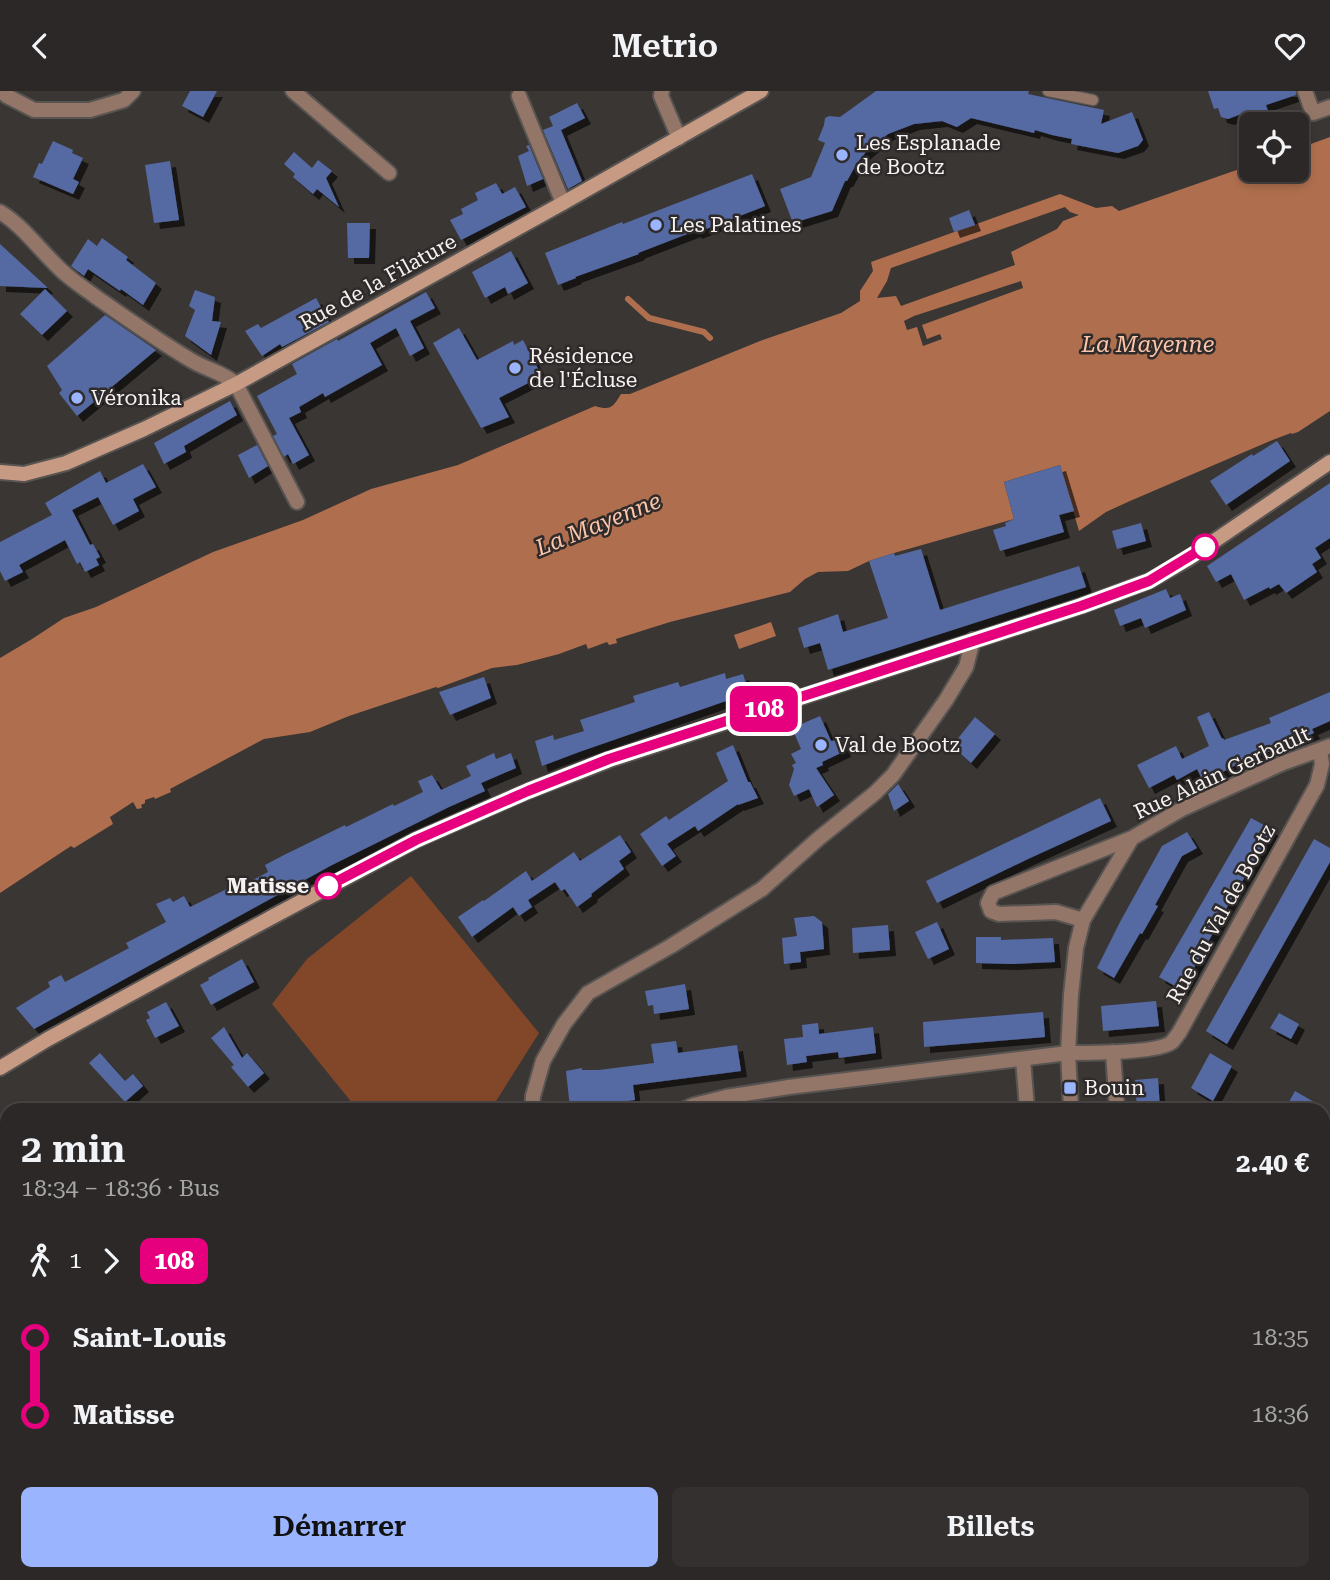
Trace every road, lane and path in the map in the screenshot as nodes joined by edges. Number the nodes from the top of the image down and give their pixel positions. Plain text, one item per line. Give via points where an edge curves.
1 (1, 91) edge
2 (133, 91) edge
3 (293, 91) edge
4 (662, 91) edge
5 (761, 91) edge
6 (1048, 91) edge
7 (1305, 91) edge
8 (519, 96) dead end
9 (1093, 100) dead end
10 (1330, 107) edge
11 (679, 138) junction
12 (390, 173) dead end
13 (563, 203) junction
14 (0, 212) edge
15 (236, 384) junction
16 (1330, 462) edge
17 (0, 472) edge
18 (297, 502) dead end
19 (973, 640) junction
20 (1325, 748) edge
21 (1132, 838) junction
22 (1083, 920) junction
23 (1113, 1052) junction
24 (1068, 1053) junction
25 (1023, 1059) junction
26 (0, 1068) edge
27 (532, 1103) edge
28 (702, 1103) edge
29 (1027, 1103) edge
30 (1071, 1103) edge
31 (1117, 1103) edge

1 - 2 street via 34,110 90,110 124,100
3 - 12 street
4 - 11 street
5 - 11 main road, Rue de la Filature
6 - 9 lane
7 - 10 street via 1313,113
8 - 13 street
11 - 13 main road, Rue de la Filature
13 - 15 main road, Rue de la Filature
14 - 15 street via 60,270 97,297 188,359
15 - 17 main road, Rue de la Filature via 66,463 24,474
15 - 18 street
16 - 19 main road via 1149,581
19 - 26 main road via 609,759 416,840
19 - 27 street via 966,667 946,701 875,793 762,889 588,993 543,1061
20 - 21 street, Rue Alain Gerbault via 1182,809
20 - 23 street, Rue du Val de Bootz via 1317,785 1179,1033 1164,1046
21 - 22 street, Rue Alain Gerbault
21 - 22 street, Rue Alain Gerbault via 993,893 988,903 991,911 999,914 1056,912
22 - 24 street, Rue Alain Gerbault via 1076,948
23 - 24 street, Rue du Val de Bootz
23 - 31 street
24 - 25 street, Rue du Val de Bootz
24 - 30 street, Rue Alain Gerbault
25 - 28 street, Rue du Val de Bootz via 789,1087
25 - 29 street

